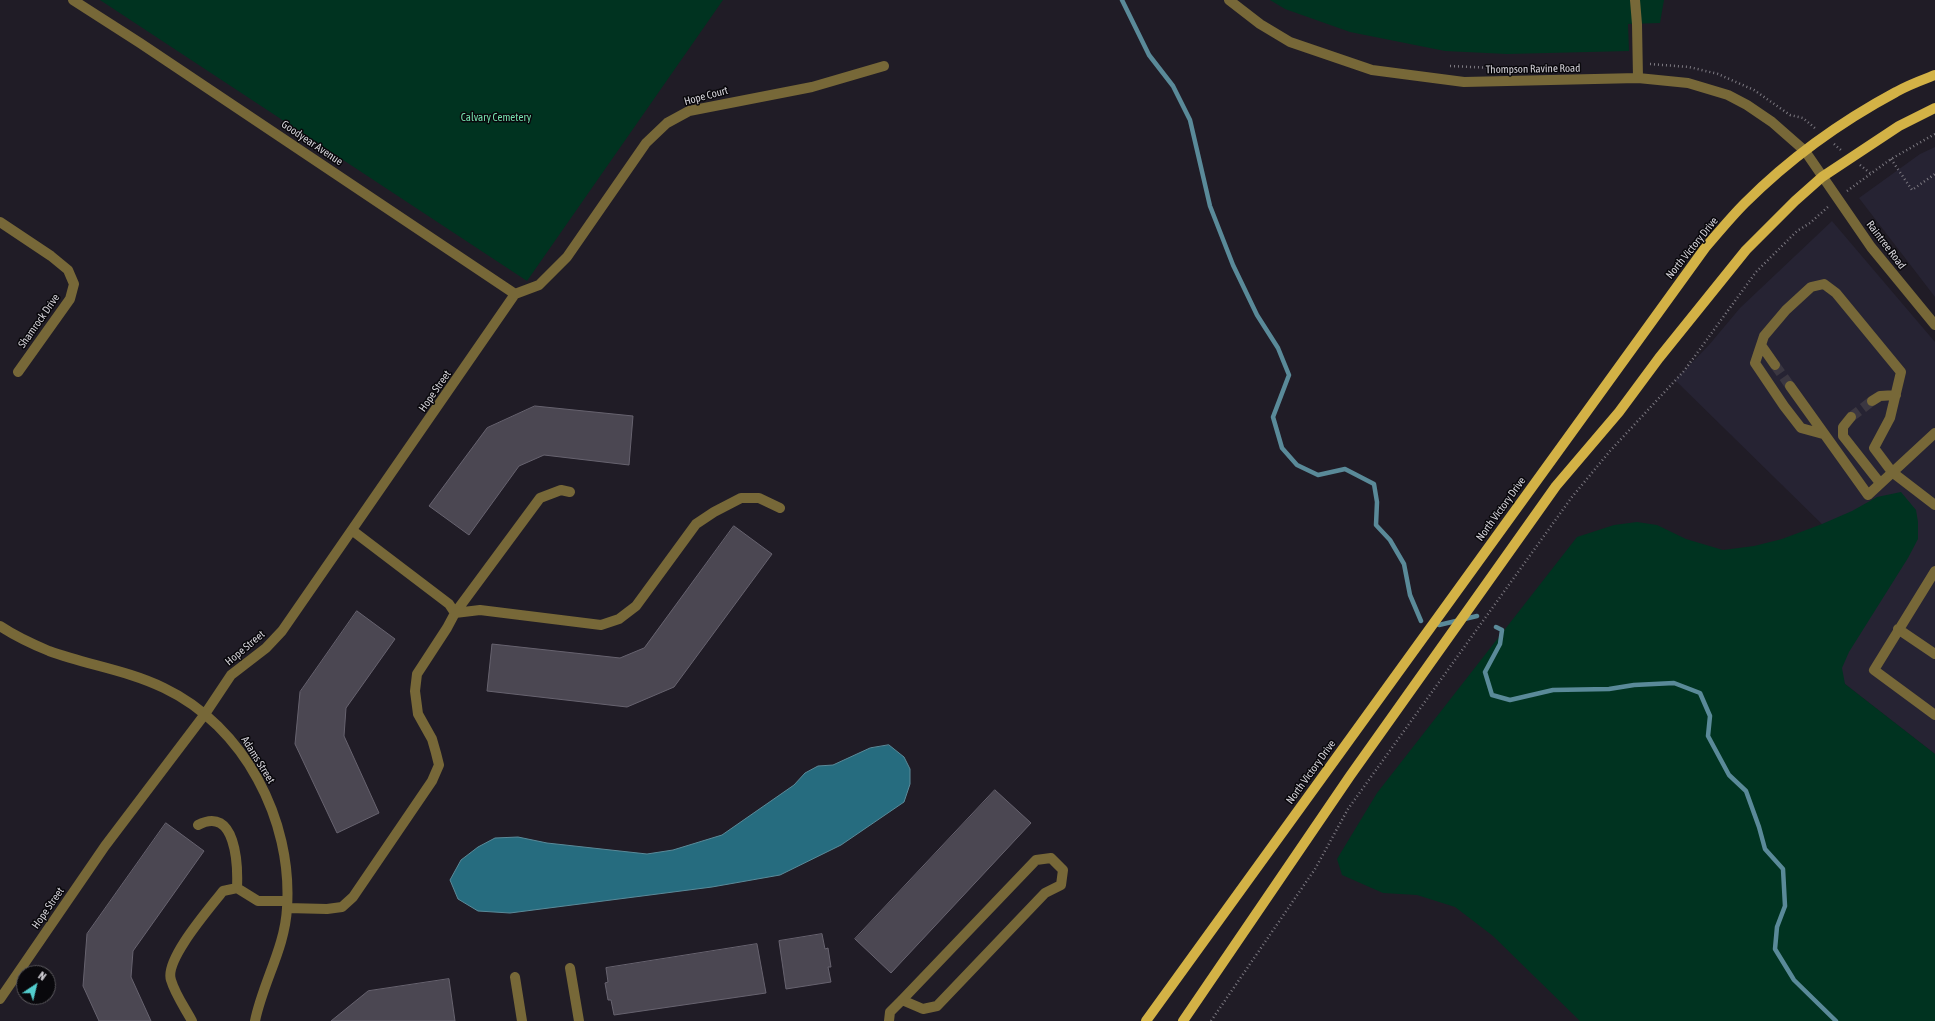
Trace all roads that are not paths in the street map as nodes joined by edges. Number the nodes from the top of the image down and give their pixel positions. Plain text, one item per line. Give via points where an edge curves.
1 (73, 0) edge
2 (1229, 0) edge
3 (1635, 0) edge
4 (884, 66) dead end
5 (1935, 75) edge
6 (1638, 78) junction
7 (1935, 108) edge
8 (1805, 151) junction
9 (1822, 177) junction
10 (0, 222) edge
11 (516, 294) junction
12 (1935, 325) edge
13 (1761, 345) junction
14 (1775, 365) tunnel mouth
15 (18, 372) dead end
16 (1790, 386) tunnel mouth
17 (1896, 396) junction
18 (1872, 401) tunnel mouth
19 (1851, 417) tunnel mouth
20 (1935, 433) edge
21 (1823, 434) junction
22 (1892, 472) junction
23 (1880, 483) junction
24 (570, 492) dead end
25 (1935, 505) edge
26 (780, 508) dead end
27 (353, 531) junction
28 (1935, 571) edge
29 (455, 612) junction
30 (0, 626) edge
31 (1898, 630) junction
32 (1935, 654) edge
33 (205, 714) junction
34 (1935, 715) edge
35 (198, 825) dead end
36 (237, 888) junction
37 (287, 904) junction
38 (570, 968) dead end
39 (515, 976) dead end
40 (0, 999) edge
41 (902, 1000) junction
42 (192, 1021) edge
43 (255, 1021) edge
44 (522, 1021) edge
45 (579, 1021) edge
46 (889, 1021) edge
47 (1146, 1021) edge
48 (1183, 1021) edge

1 - 11 street, Goodyear Avenue
2 - 6 street, Thompson Ravine Road via 1260,24 1290,42 1372,70 1464,82
3 - 6 street
4 - 11 street, Hope Court via 812,86 690,110 667,123 646,143 567,256 538,285
5 - 8 main road, North Victory Drive via 1897,91
6 - 8 street, Thompson Ravine Road via 1688,82 1728,95 1767,119
7 - 9 main road via 1899,126
8 - 9 street, Thompson Ravine Road
8 - 47 main road, North Victory Drive via 1745,203 1705,248
9 - 12 street, Raintree Road via 1871,248
9 - 48 main road via 1746,250 1556,486 1350,776
10 - 15 street, Shamrock Drive via 68,270 74,284 70,299
11 - 27 street, Hope Street
13 - 14 street
13 - 17 street via 1764,336 1786,310 1810,287 1824,284 1836,293 1901,372
13 - 21 street via 1755,363 1784,406 1801,428
16 - 21 street
17 - 18 street via 1880,396
17 - 22 street via 1890,418 1874,448
19 - 23 street via 1843,427 1843,436
20 - 22 street
21 - 23 street via 1868,495
22 - 23 street
22 - 25 street
24 - 29 street via 561,490 540,498
26 - 29 street via 759,498 741,498 714,512 696,524 636,606 619,619 601,625 480,610
27 - 29 street via 449,604
27 - 33 street, Hope Street via 282,630 266,648 231,675
28 - 31 street
29 - 37 street via 448,628 417,674 414,690 418,714 432,739 439,765 432,781 353,897 342,907 327,909
30 - 33 street, Adams Street via 49,651 129,674 165,688
31 - 32 street
31 - 34 street via 1874,670
33 - 37 street, Adams Street via 234,743 261,784 280,831 287,869
33 - 40 street, Hope Street via 105,846
35 - 36 street via 204,822 218,822 229,831 235,848
36 - 37 street via 258,901
36 - 42 street via 223,891 177,952 170,966 170,979
37 - 43 street, Adams Street via 282,944
38 - 45 street
39 - 44 street
41 - 41 street via 1036,860 1051,858 1063,870 1061,885 1044,893 937,1006 923,1009
41 - 46 street via 890,1012

